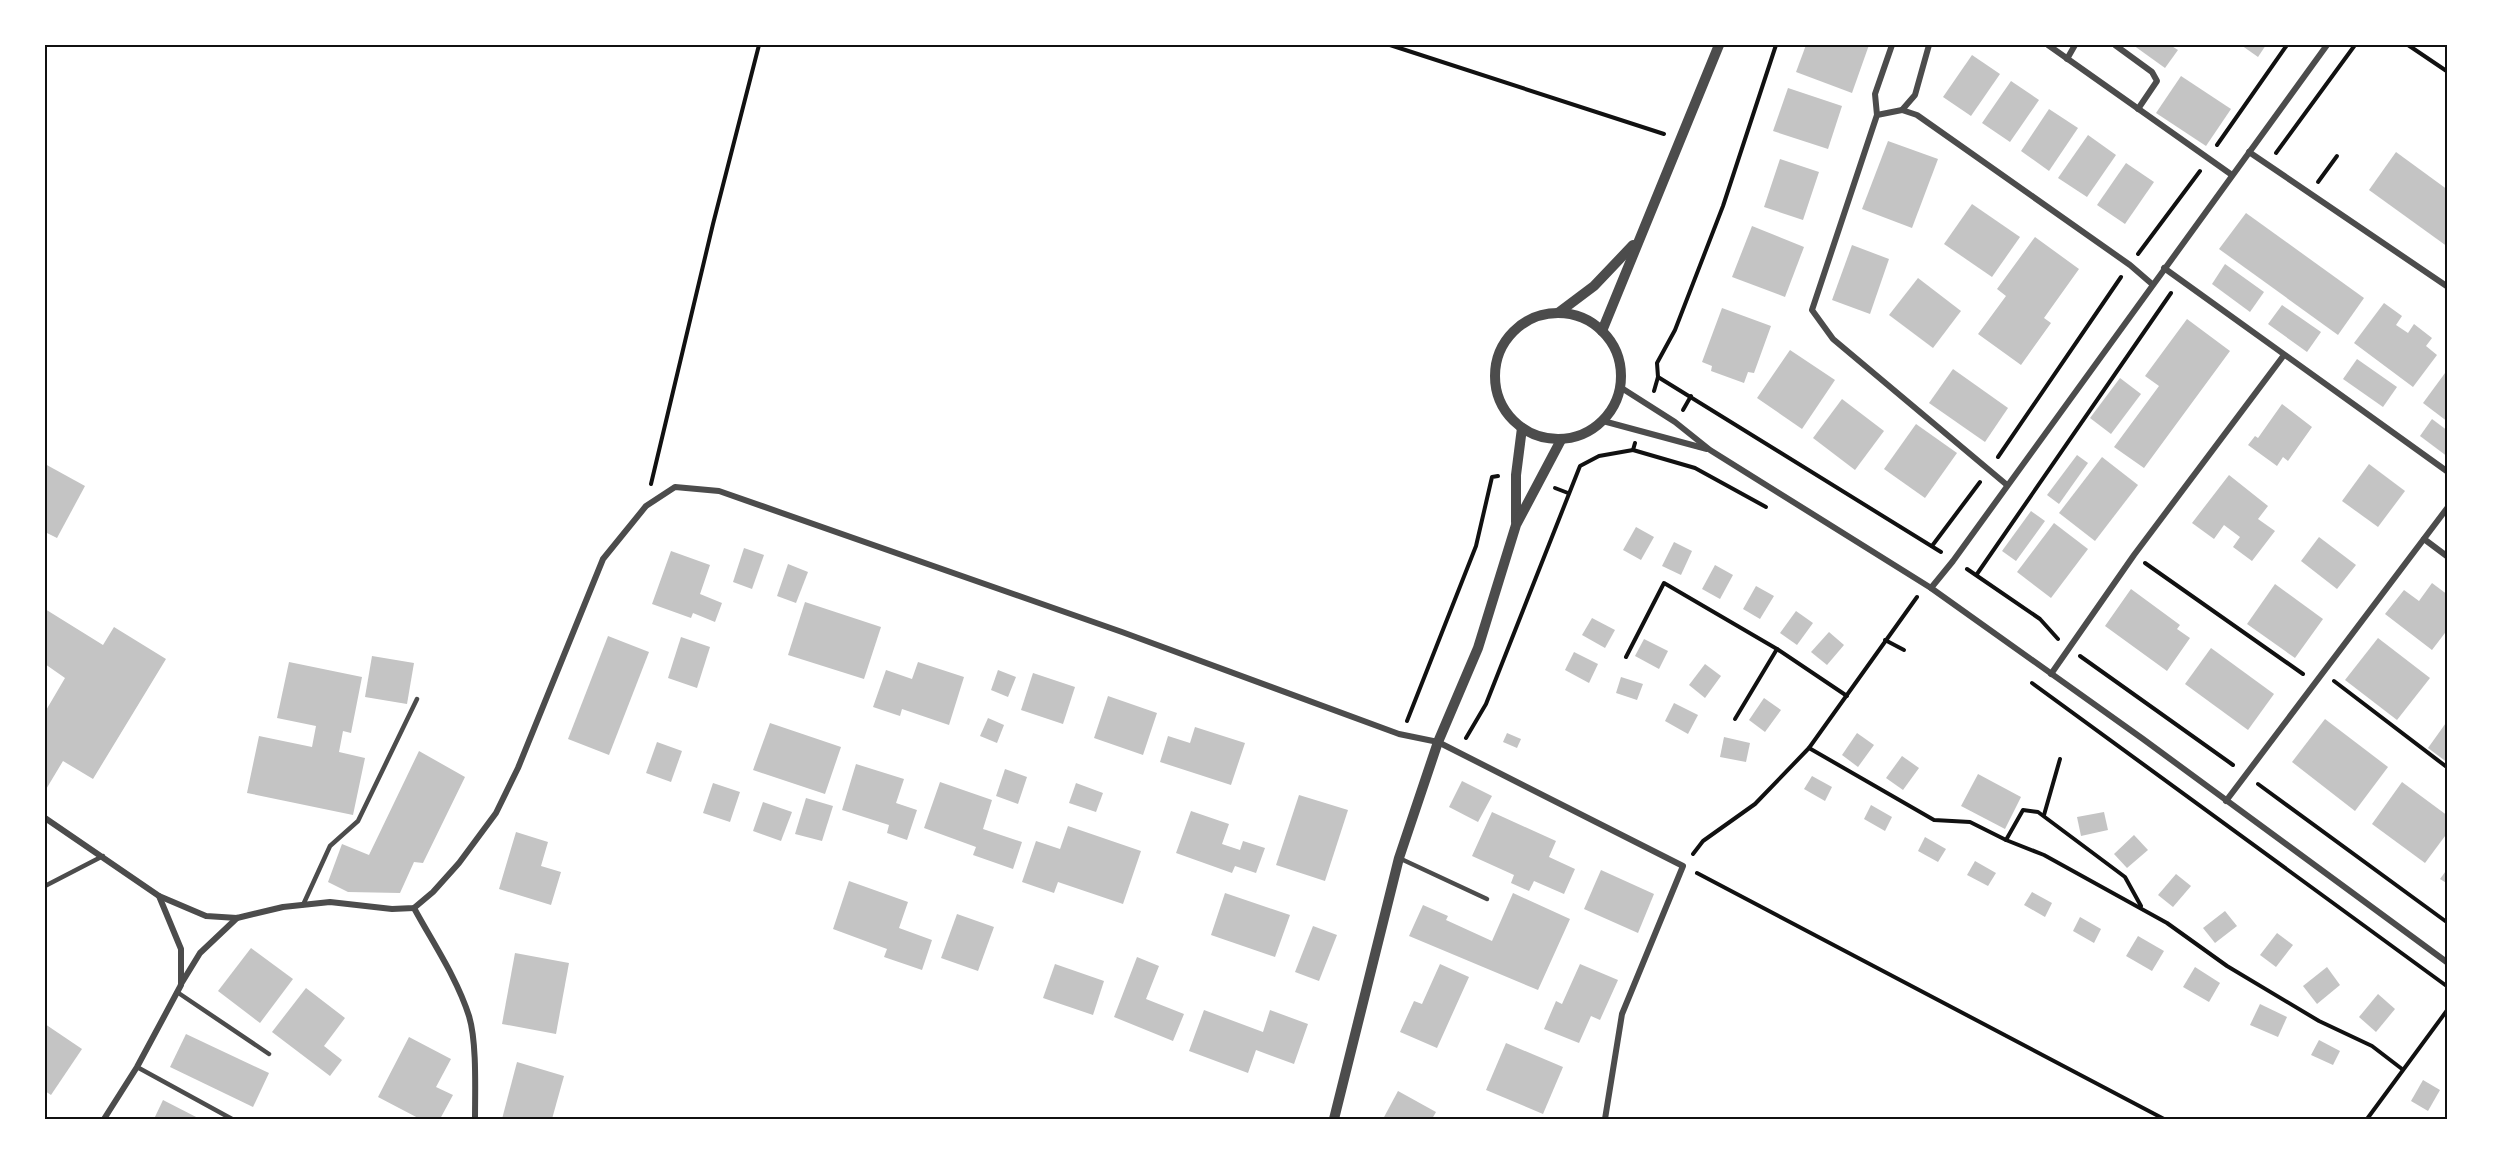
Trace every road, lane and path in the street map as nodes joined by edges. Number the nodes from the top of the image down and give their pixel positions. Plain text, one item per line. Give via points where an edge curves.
1 (759, 45) edge
2 (1390, 45) edge
3 (1719, 45) edge
4 (1776, 45) edge
5 (1892, 45) edge
6 (1929, 45) edge
7 (2048, 45) edge
8 (2075, 45) edge
9 (2115, 45) edge
10 (2287, 45) edge
11 (2327, 45) edge
12 (2355, 45) edge
13 (2408, 45) edge
14 (2067, 59) junction
15 (2448, 72) edge
16 (2138, 109) junction
17 (1902, 110) junction
18 (1877, 115) junction
19 (1682, 140) junction
20 (2249, 152) junction
21 (2337, 156) dead end
22 (2207, 159) junction
23 (2264, 162) junction
24 (2232, 175) junction
25 (2310, 193) junction
26 (1637, 241) junction
27 (2130, 265) junction
28 (2164, 268) junction
29 (2180, 280) junction
30 (2152, 284) junction
31 (2447, 285) edge
32 (1558, 313) junction
33 (1602, 331) junction
34 (2284, 355) junction
35 (1658, 377) junction
36 (1620, 387) junction
37 (1691, 396) junction
38 (1649, 405) junction
39 (1683, 410) dead end
40 (1603, 421) junction
41 (1522, 428) junction
42 (1638, 431) junction
43 (1561, 440) junction
44 (1633, 450) junction
45 (1710, 450) junction
46 (1989, 470) junction
47 (2448, 472) edge
48 (2007, 484) junction
49 (646, 506) junction
50 (2448, 507) edge
51 (1776, 512) dead end
52 (1516, 525) junction
53 (2424, 538) junction
54 (1932, 546) junction
55 (2134, 555) junction
56 (2448, 557) edge
57 (1953, 561) junction
58 (1977, 574) junction
59 (1931, 588) junction
60 (1908, 592) dead end
61 (1916, 598) junction
62 (1925, 605) dead end
63 (1454, 607) dead end
64 (1885, 640) junction
65 (2069, 648) junction
66 (1777, 650) junction
67 (1904, 650) dead end
68 (1626, 657) dead end
69 (2324, 673) junction
70 (2051, 674) junction
71 (2316, 684) junction
72 (2026, 688) dead end
73 (1847, 696) junction
74 (417, 699) dead end
75 (1735, 719) dead end
76 (1400, 734) junction
77 (1438, 742) junction
78 (1809, 748) junction
79 (1459, 751) junction
80 (2060, 759) dead end
81 (2448, 768) edge
82 (2247, 775) junction
83 (2226, 801) junction
84 (2044, 815) junction
85 (45, 818) edge
86 (2006, 840) junction
87 (103, 856) junction
88 (1399, 858) junction
89 (1683, 866) junction
90 (45, 886) edge
91 (159, 896) junction
92 (1487, 899) dead end
93 (303, 905) junction
94 (414, 908) junction
95 (2146, 911) junction
96 (237, 918) junction
97 (2448, 923) edge
98 (2448, 963) edge
99 (181, 985) junction
100 (2448, 987) edge
101 (177, 992) junction
102 (2448, 1009) edge
103 (269, 1054) dead end
104 (137, 1067) junction
105 (2403, 1069) junction
106 (2368, 1118) edge
107 (104, 1119) edge
108 (232, 1119) edge
109 (475, 1119) edge
110 (1334, 1119) edge
111 (1605, 1119) edge
112 (2164, 1119) edge
113 (2373, 1119) edge

1 - 49 path via 712,224
2 - 19 path
3 - 19 street
4 - 35 path via 1723,206 1675,330 1657,363
5 - 18 street via 1875,94
6 - 17 street via 1915,95
7 - 14 street
8 - 14 street
9 - 16 street via 2152,72 2157,81
10 - 22 path
11 - 20 street
12 - 23 path via 2274,156
13 - 15 path
14 - 16 street
16 - 22 street
17 - 18 street
17 - 27 street via 1917,115
18 - 46 street via 1812,310 1833,339
19 - 26 street
20 - 23 street
20 - 24 street
21 - 25 path
22 - 24 street
22 - 27 path
23 - 25 street
24 - 28 street
25 - 31 street
26 - 32 street via 1594,286
26 - 33 street
27 - 30 street
27 - 46 path
28 - 29 street
28 - 30 street
29 - 34 street
29 - 58 path
30 - 48 street
32 - 33 street via 1581,317
32 - 41 street via 1524,323 1504,342 1498,355 1498,398
33 - 36 street via 1620,363
34 - 47 street
34 - 55 street
35 - 37 path
35 - 38 path
36 - 38 street
36 - 40 street via 1613,409
37 - 39 path
37 - 54 path
38 - 45 street
40 - 42 street
40 - 43 street via 1591,431
41 - 43 street via 1544,438
41 - 52 street via 1516,476
42 - 44 path
42 - 45 street
43 - 52 street
44 - 51 path via 1695,468
44 - 79 path via 1599,456 1580,466 1486,704
45 - 59 street
46 - 48 street
46 - 54 path
48 - 57 street
49 - 76 street via 675,487 719,491
49 - 94 street via 603,559 496,813 434,892
50 - 53 street
52 - 77 street via 1478,648
53 - 56 street
53 - 69 street
54 - 57 path
55 - 65 street
55 - 71 path
57 - 58 path
57 - 59 street
58 - 65 path via 2040,619
59 - 61 path
59 - 70 street
60 - 61 path
61 - 62 path
61 - 64 path
63 - 76 path
64 - 67 path
64 - 73 path
65 - 70 street
65 - 82 path
66 - 68 path via 1664,583
66 - 73 path
66 - 75 path
69 - 71 street
69 - 81 path
70 - 83 street
71 - 82 street
72 - 100 path via 2031,682
73 - 78 path
74 - 93 lane via 358,821 330,846
76 - 77 street
77 - 79 street
77 - 88 street
78 - 86 path via 1934,820 1970,822
78 - 89 path via 1755,804 1703,841
79 - 89 street
80 - 84 path
82 - 83 street
82 - 97 path
83 - 98 street
84 - 86 path via 2023,810
84 - 95 path via 2125,877 2137,903
85 - 87 street
86 - 95 path via 2044,855
87 - 90 lane
87 - 91 street
88 - 92 lane
88 - 110 street
89 - 111 street via 1622,1014
89 - 112 path
91 - 96 street via 206,916
91 - 99 street via 181,950
93 - 94 street via 330,902
93 - 96 street
94 - 109 street via 470,1018
95 - 105 path via 2227,966 2319,1021 2372,1046
96 - 99 street via 200,953
99 - 101 street
101 - 103 lane
101 - 104 street
102 - 105 path
104 - 107 street
104 - 108 lane
105 - 106 path
106 - 113 path

